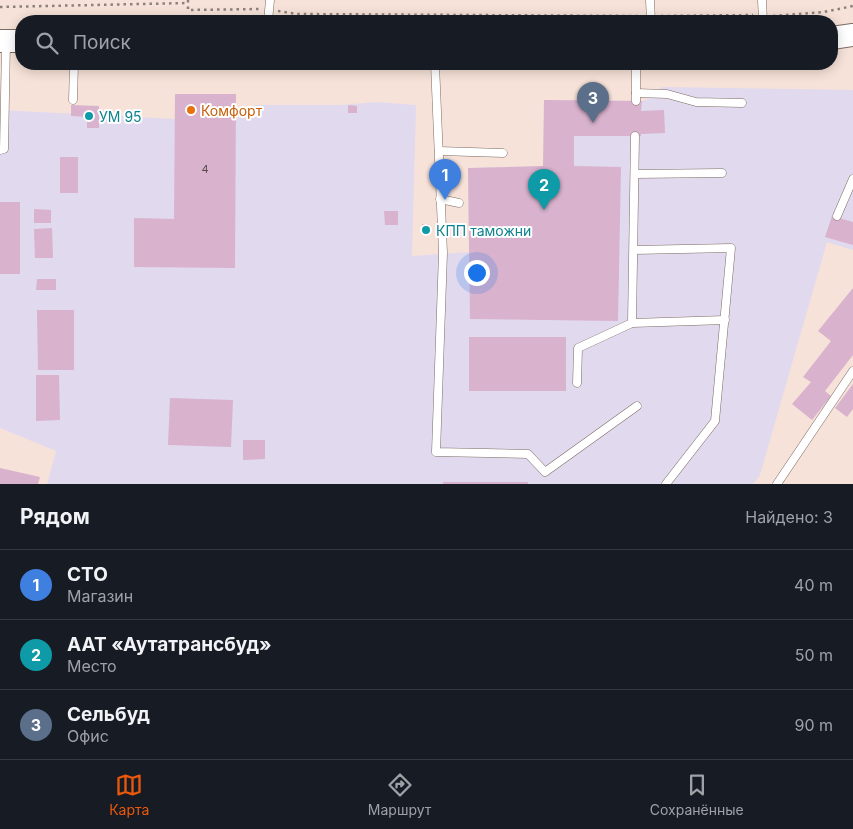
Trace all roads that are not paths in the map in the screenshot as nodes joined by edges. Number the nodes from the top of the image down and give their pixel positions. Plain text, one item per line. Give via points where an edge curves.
1 (270, 0) edge
2 (650, 0) edge
3 (762, 0) edge
4 (269, 15) edge
5 (651, 15) edge
6 (763, 15) edge
7 (853, 35) edge
8 (838, 37) edge
9 (9, 41) edge
10 (74, 70) edge
11 (435, 70) edge
12 (636, 70) edge
13 (73, 100) dead end
14 (742, 104) dead end
15 (635, 136) dead end
16 (0, 150) edge
17 (439, 151) junction
18 (503, 153) dead end
19 (722, 173) dead end
20 (635, 174) junction
21 (853, 179) edge
22 (440, 199) junction
23 (459, 203) dead end
24 (838, 216) dead end
25 (634, 250) junction
26 (725, 320) junction
27 (632, 323) junction
28 (853, 371) edge
29 (577, 384) dead end
30 (636, 406) dead end
31 (666, 484) edge
32 (777, 484) edge

1 - 4 lane
2 - 5 lane
3 - 6 lane
7 - 8 street
9 - 16 lane via 4,148
10 - 13 lane
11 - 17 lane
12 - 14 lane via 636,97 667,94 696,102
15 - 20 lane
17 - 18 lane
17 - 22 lane
19 - 20 lane
20 - 25 lane
21 - 24 lane
22 - 23 lane
22 - 30 lane via 443,253 436,452 528,454 545,472
25 - 26 lane via 732,248
25 - 27 lane
26 - 27 lane
26 - 31 lane via 716,421
27 - 29 lane via 578,348
28 - 32 lane

